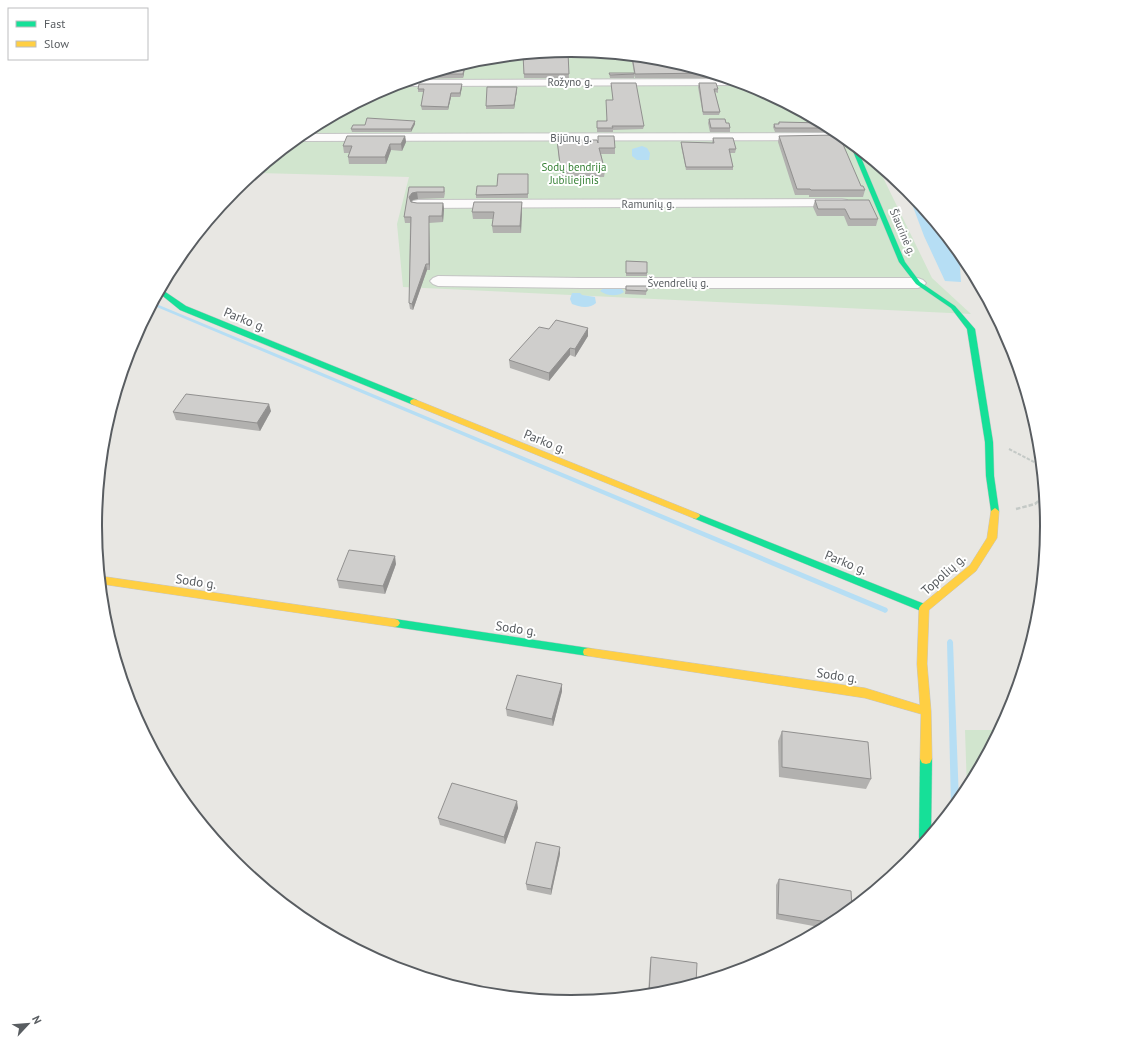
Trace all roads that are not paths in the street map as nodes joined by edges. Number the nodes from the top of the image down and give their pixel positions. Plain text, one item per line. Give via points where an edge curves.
1 (722, 82) edge
2 (416, 84) edge
3 (833, 137) edge
4 (308, 138) edge
5 (857, 154) edge
6 (878, 202) junction
7 (418, 204) edge
8 (438, 281) dead end
9 (918, 283) junction
10 (164, 294) edge
11 (972, 329) joint
12 (106, 581) edge
13 (924, 608) junction
14 (926, 711) junction
15 (925, 834) edge

1 - 2 street, Rožyno g.
3 - 4 street, Bijūnų g.
5 - 6 street, Šiaurinė g.
6 - 7 street, Ramunių g.
6 - 9 street, Šiaurinė g. via 902,262
8 - 9 street, Švendrelių g.
9 - 11 street, Šiaurinė g. via 953,307
10 - 13 street, Parko g. via 183,308
11 - 13 street, Topolių g. via 989,442 990,476 996,515 992,538 973,568
12 - 14 street, Sodo g. via 865,693
13 - 14 street, Topolių g. via 922,664
14 - 15 street, Topolių g.

